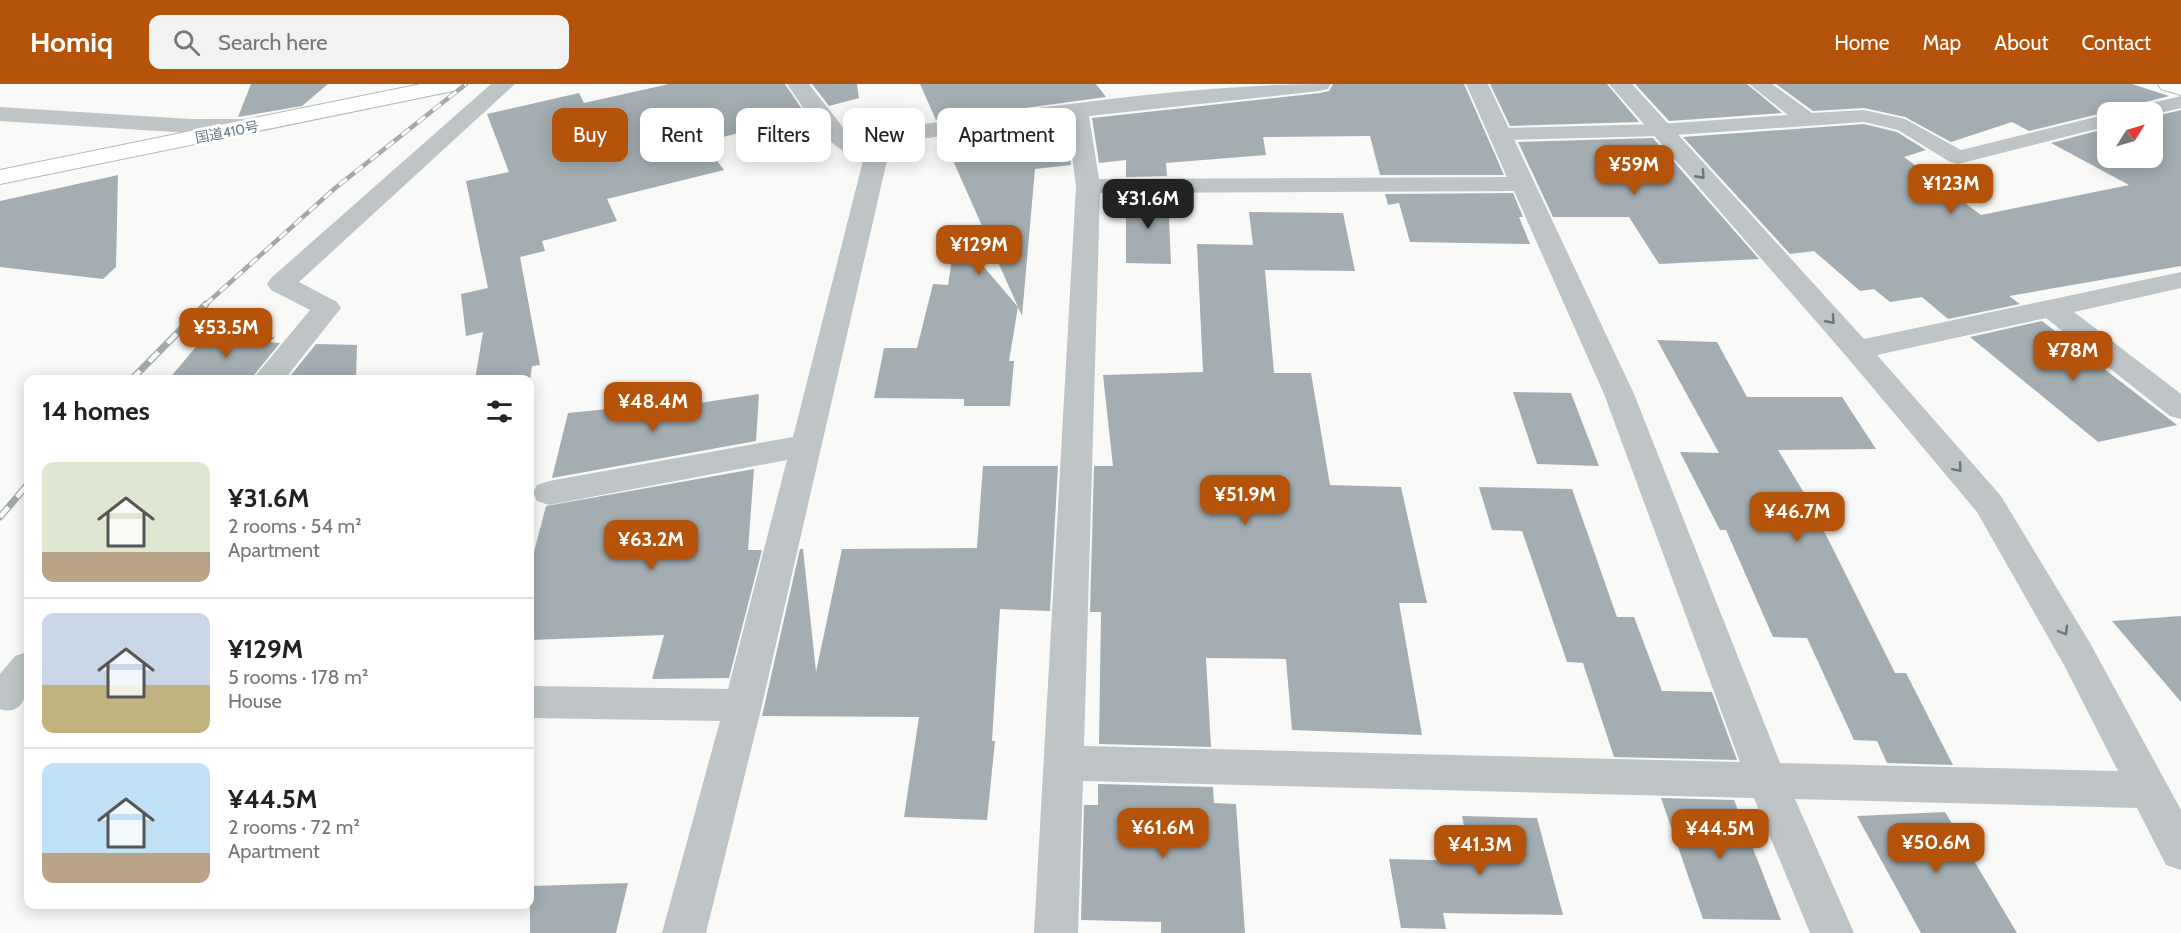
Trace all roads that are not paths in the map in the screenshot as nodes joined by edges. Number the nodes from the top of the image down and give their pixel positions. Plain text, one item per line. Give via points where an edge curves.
1 (504, 84) edge
2 (798, 84) edge
3 (1320, 84) edge
4 (1477, 84) edge
5 (1620, 84) edge
6 (1759, 84) edge
7 (2169, 84) edge
8 (445, 85) edge
9 (2181, 88) edge
10 (2181, 102) edge
11 (2163, 106) edge
12 (1077, 111) junction
13 (0, 114) edge
14 (1809, 121) junction
15 (2097, 123) edge
16 (254, 126) junction
17 (1661, 130) junction
18 (925, 131) edge
19 (1502, 134) junction
20 (843, 139) edge
21 (875, 162) edge
22 (0, 177) edge
23 (1524, 183) junction
24 (1088, 186) junction
25 (2181, 280) edge
26 (2053, 309) junction
27 (1857, 350) junction
28 (271, 375) edge
29 (2181, 409) edge
30 (807, 445) junction
31 (549, 493) dead end
32 (24, 672) edge
33 (24, 695) edge
34 (534, 702) edge
35 (743, 705) junction
36 (1063, 763) junction
37 (1766, 778) junction
38 (2147, 790) junction
39 (2181, 851) edge
40 (684, 933) edge
41 (1056, 933) edge
42 (1832, 933) edge

1 - 28 street via 281,284 327,308
2 - 20 street
3 - 12 street
4 - 19 street
5 - 17 street
6 - 14 lane
7 - 9 highway
8 - 16 highway, 国道410号
10 - 11 lane
12 - 18 street
12 - 24 street
13 - 16 street via 190,126
14 - 15 lane via 1864,116 1905,125 1958,157
14 - 17 lane
16 - 22 highway, 国道410号
17 - 19 lane
17 -> 27 street
19 - 23 street
21 - 30 street
23 - 24 street
23 - 37 street via 1619,394
24 - 36 street
25 - 26 street
26 - 27 street
26 - 29 street
27 -> 38 street via 1989,504 2077,654
30 - 31 street
30 - 35 street
32 - 33 street via 5,695
34 - 35 street
35 - 40 street
36 - 37 street
36 - 41 street
37 - 38 street
37 - 42 street
38 - 39 street

